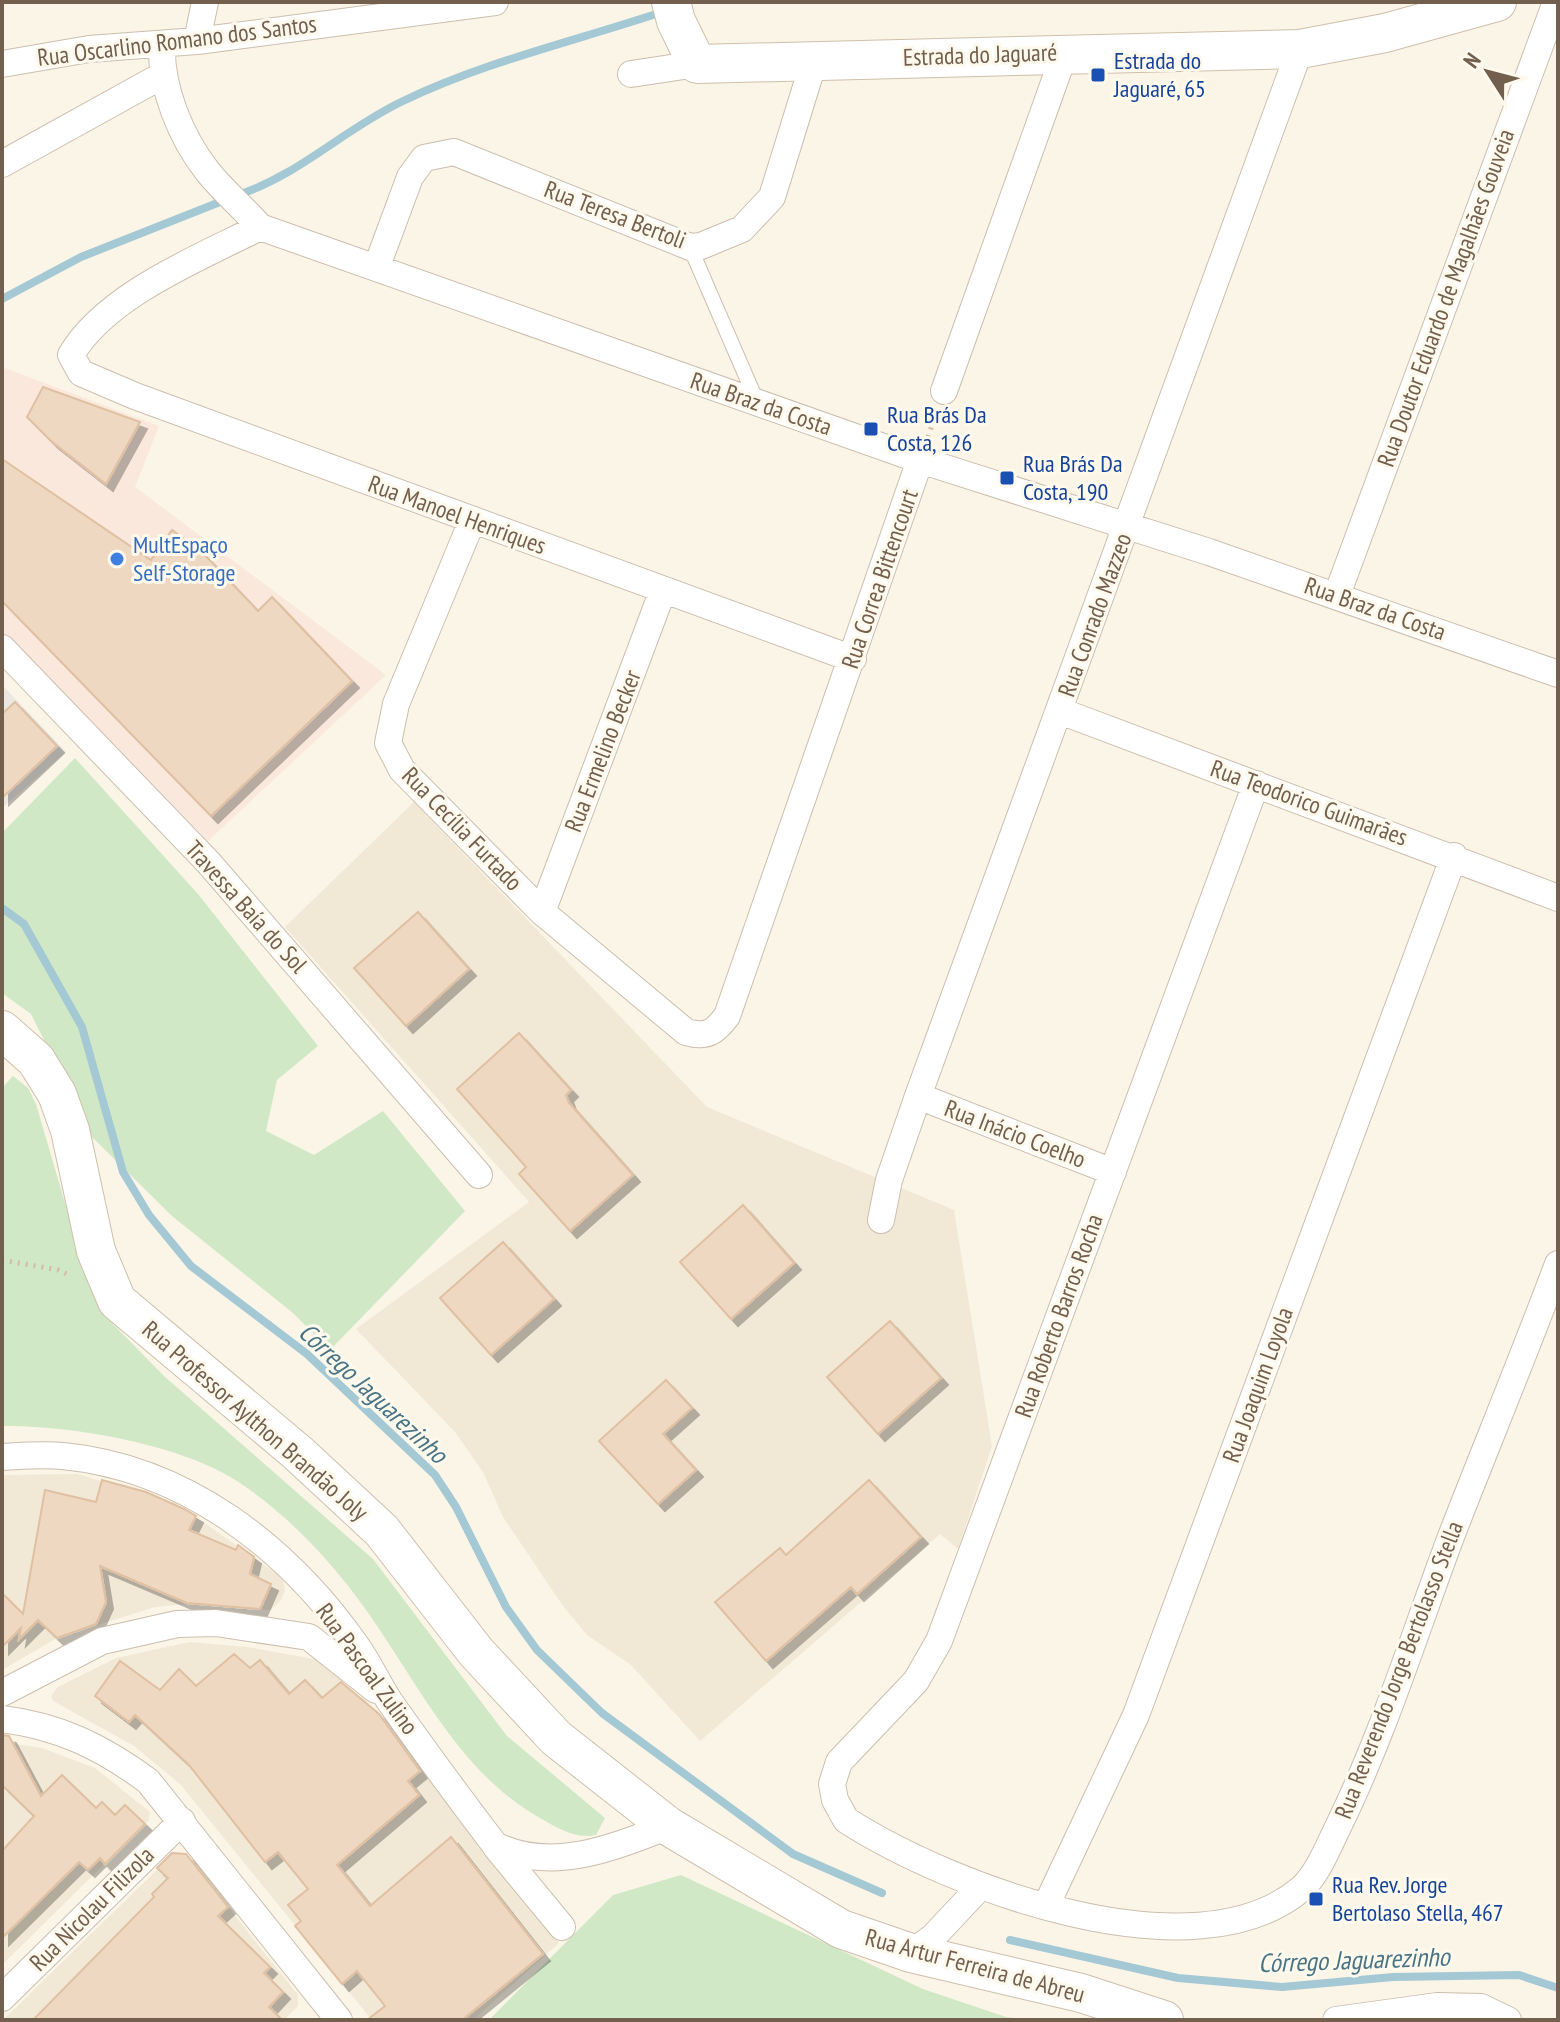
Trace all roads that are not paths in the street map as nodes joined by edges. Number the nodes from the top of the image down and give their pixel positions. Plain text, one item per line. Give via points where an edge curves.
1 (205, 2) edge
2 (495, 2) edge
3 (671, 2) edge
4 (1497, 2) edge
5 (1556, 2) edge
6 (197, 41) junction
7 (162, 44) junction
8 (1300, 49) junction
9 (1065, 52) junction
10 (814, 61) junction
11 (2, 64) edge
12 (697, 64) junction
13 (631, 74) dead end
14 (163, 75) junction
15 (2, 164) edge
16 (260, 227) junction
17 (690, 247) junction
18 (377, 266) junction
19 (944, 391) road end
20 (758, 404) junction
21 (920, 460) junction
22 (472, 521) junction
23 (1127, 527) junction
24 (663, 590) junction
25 (1337, 595) junction
26 (2, 648) edge
27 (853, 659) junction
28 (1556, 666) edge
29 (1060, 711) junction
30 (1256, 784) junction
31 (1454, 856) junction
32 (1558, 898) edge
33 (542, 912) junction
34 (727, 1016) joint
35 (2, 1030) edge
36 (918, 1096) junction
37 (1113, 1172) junction
38 (479, 1175) dead end
39 (881, 1220) dead end
40 (1558, 1264) edge
41 (1549, 1314) edge
42 (2, 1457) edge
43 (2, 1693) edge
44 (389, 1700) junction
45 (2, 1719) edge
46 (846, 1820) joint
47 (182, 1821) junction
48 (668, 1826) junction
49 (495, 1845) junction
50 (972, 1896) junction
51 (1046, 1906) junction
52 (562, 1927) dead end
53 (922, 1945) junction
54 (2, 1998) edge
55 (324, 2014) edge
56 (1164, 2020) edge
57 (1336, 2020) edge
58 (1508, 2020) edge

1 - 6 street
2 - 6 street, Rua Oscarlino Romano dos Santos
3 - 12 street
4 - 8 street, Estrada do Jaguaré via 1385,33
5 - 25 street, Rua Doutor Eduardo de Magalhães Gouveia
6 - 7 street, Rua Oscarlino Romano dos Santos
7 - 11 street, Rua Oscarlino Romano dos Santos via 89,49
7 - 14 street
8 - 9 street, Estrada do Jaguaré
8 - 23 street, Rua Conrado Mazzeo
9 - 10 street, Estrada do Jaguaré
9 - 19 street
10 - 12 street, Estrada do Jaguaré
10 - 17 street, Rua Teresa Bertoli via 772,197 742,229
12 - 13 street
14 - 15 street
14 - 16 street via 194,150
16 - 18 street, Rua Braz da Costa
16 - 22 street, Rua Manoel Henriques via 187,263 86,330 71,355 81,373
17 - 18 street, Rua Teresa Bertoli via 454,152 424,158 410,177
17 - 20 lane
18 - 20 street, Rua Braz da Costa
20 - 21 street, Rua Braz da Costa
21 - 23 street, Rua Braz da Costa
21 - 27 street, Rua Correa Bittencourt
22 - 24 street, Rua Manoel Henriques
22 - 33 street, Rua Cecília Furtado via 396,704 388,743 402,770
23 - 25 street, Rua Braz da Costa
23 - 29 street, Rua Conrado Mazzeo
24 - 27 street, Rua Manoel Henriques
24 - 33 street, Rua Ermelino Becker
25 - 28 street, Rua Braz da Costa
26 - 38 street, Travessa Baía do Sol via 208,862
27 - 34 street, Rua Correa Bittencourt
29 - 30 street, Rua Teodorico Guimarães
29 - 36 street, Rua Conrado Mazzeo
30 - 31 street, Rua Teodorico Guimarães
30 - 37 street, Rua Roberto Barros Rocha
31 - 32 street, Rua Teodorico Guimarães
31 - 51 street, Rua Joaquim Loyola via 1136,1715
33 - 34 street, Rua Cecília Furtado via 686,1032 715,1032
35 - 48 street, Rua Professor Aylthon Brandão Joly via 36,1060 57,1094 96,1251 117,1301 343,1493 382,1531 518,1700 556,1738
36 - 37 street, Rua Inácio Coelho
36 - 39 street, Rua Conrado Mazzeo
37 - 46 street, Rua Roberto Barros Rocha via 939,1641 916,1681 839,1762 832,1784
40 - 41 street, Rua Reverendo Jorge Bertolasso Stella
41 - 51 street, Rua Reverendo Jorge Bertolasso Stella via 1363,1775 1305,1886 1259,1915 1225,1924 1139,1924
42 - 44 street, Rua Pascoal Zulino via 62,1455 119,1467 164,1480 221,1509 325,1606
43 - 44 street via 102,1641 177,1624 216,1623 309,1637
44 - 49 street, Rua Pascoal Zulino
45 - 47 street via 68,1733 111,1754 148,1781
46 - 50 street, Rua Reverendo Jorge Bertolasso Stella
47 - 54 street, Rua Nicolau Filizola
47 - 55 street
48 - 49 street via 595,1853 555,1857 510,1853
48 - 53 street, Rua Artur Ferreira de Abreu via 818,1917 871,1941
49 - 52 street, Rua Pascoal Zulino
50 - 51 street, Rua Reverendo Jorge Bertolasso Stella
50 - 53 street
53 - 56 street, Rua Artur Ferreira de Abreu
57 - 58 street via 1437,2006 1481,2007

